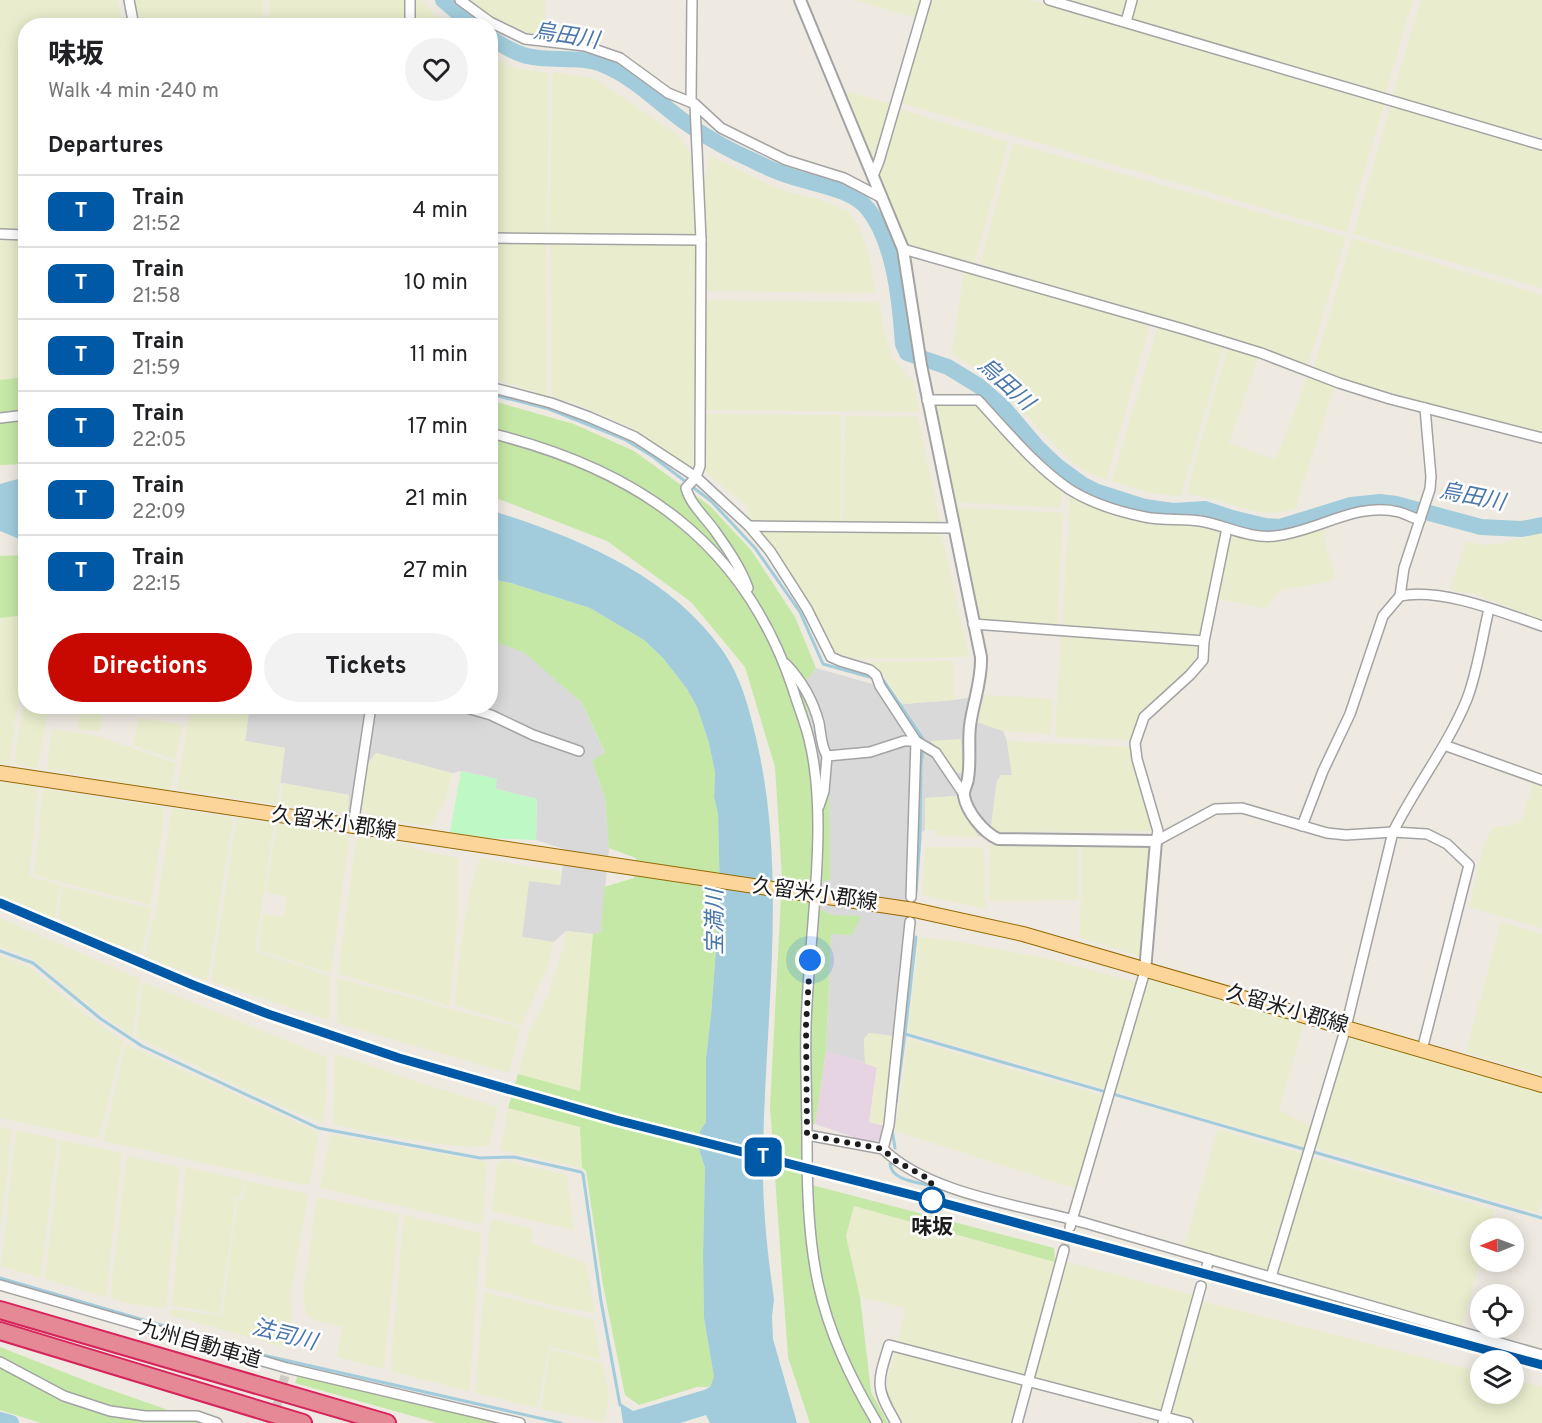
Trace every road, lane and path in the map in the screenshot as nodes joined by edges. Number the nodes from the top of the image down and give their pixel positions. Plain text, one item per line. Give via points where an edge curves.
1 (129, 0) edge
2 (410, 0) edge
3 (460, 0) edge
4 (692, 0) edge
5 (800, 0) edge
6 (926, 0) edge
7 (1048, 0) edge
8 (1132, 0) edge
9 (132, 18) edge
10 (410, 18) edge
11 (485, 18) edge
12 (1126, 22) junction
13 (498, 26) edge
14 (693, 103) junction
15 (1542, 145) edge
16 (873, 176) junction
17 (882, 198) junction
18 (0, 234) edge
19 (18, 235) edge
20 (498, 238) edge
21 (701, 240) junction
22 (903, 249) junction
23 (498, 389) edge
24 (927, 400) junction
25 (1425, 408) junction
26 (18, 416) edge
27 (0, 418) edge
28 (498, 435) edge
29 (1542, 438) edge
30 (696, 477) junction
31 (1421, 518) junction
32 (749, 526) junction
33 (953, 528) junction
34 (1227, 528) junction
35 (1400, 596) junction
36 (753, 602) junction
37 (1489, 609) junction
38 (973, 624) junction
39 (1542, 627) edge
40 (1204, 641) junction
41 (784, 663) junction
42 (370, 714) edge
43 (488, 714) edge
44 (916, 741) junction
45 (1444, 745) junction
46 (579, 751) dead end
47 (827, 756) junction
48 (0, 773) edge
49 (1542, 780) edge
50 (963, 793) junction
51 (817, 815) junction
52 (353, 826) junction
53 (1302, 826) junction
54 (1393, 832) junction
55 (1156, 841) junction
56 (812, 894) junction
57 (911, 897) dead end
58 (910, 922) dead end
59 (1145, 970) junction
60 (1346, 1027) junction
61 (1422, 1050) junction
62 (1542, 1085) edge
63 (807, 1135) junction
64 (883, 1149) junction
65 (1071, 1223) junction
66 (1064, 1250) tunnel mouth
67 (1209, 1259) junction
68 (1205, 1273) dead end
69 (1271, 1277) junction
70 (0, 1285) edge
71 (1201, 1286) dead end
72 (0, 1310) edge
73 (0, 1331) edge
74 (1541, 1353) edge
75 (0, 1362) edge
76 (1028, 1382) junction
77 (1164, 1420) edge
78 (217, 1423) edge
79 (303, 1423) edge
80 (387, 1423) edge
81 (520, 1423) edge
82 (877, 1423) edge
83 (896, 1423) edge
84 (1017, 1423) edge
85 (1188, 1423) edge

1 - 9 street
2 - 10 street
3 - 11 street
4 - 14 street
5 - 16 street
6 - 16 street
7 - 12 street
8 - 12 street
12 - 15 street
13 - 14 street via 525,39 610,53 674,97
14 - 17 street via 721,128 759,148 844,178
14 - 21 street
16 - 17 street
17 - 22 street
18 - 19 street
20 - 21 street
21 - 30 street via 700,466
22 - 24 street
22 - 25 street via 1183,329
23 - 30 street via 551,403 635,437
24 - 33 street
24 - 34 street via 978,400 1035,461 1070,490 1102,505 1144,517 1199,520
25 - 29 street
25 - 31 street via 1431,477
26 - 27 street
28 - 36 street via 581,462 654,501 710,548
30 - 32 street
30 - 36 street via 686,488 688,496 745,578
31 - 34 street via 1397,512 1353,513 1274,537
31 - 35 street via 1404,568
32 - 33 street
32 - 44 street via 787,576 831,657 876,675
33 - 38 street
34 - 40 street
35 - 37 street via 1413,593 1446,597
35 - 53 street via 1383,616 1350,714
36 - 41 street
37 - 39 street
37 - 45 street via 1469,691
38 - 40 street
38 - 50 street via 981,673 970,722 968,779
40 - 55 street via 1203,660 1144,717 1135,743 1158,831
41 - 47 street via 808,694
41 - 51 street via 809,738
42 - 52 street
43 - 46 street
44 - 47 street via 870,752
44 - 50 street via 936,753
44 - 57 street
45 - 49 street
45 - 54 street
47 - 51 street
48 - 52 main road, 久留米小郡線
50 - 55 street via 988,834 998,839
51 - 56 street
52 - 56 main road, 久留米小郡線
53 - 54 street via 1346,836
53 - 55 street via 1256,811 1222,808
54 - 60 street
54 - 61 street via 1436,837 1469,865
55 - 59 street
56 - 59 main road, 久留米小郡線 via 914,910 1023,934
56 - 63 street via 806,1025
58 - 64 street via 889,1125
59 - 60 main road, 久留米小郡線
59 - 65 street
60 - 61 main road, 久留米小郡線
60 - 69 street
61 - 62 main road, 久留米小郡線
63 - 64 street
63 - 82 street via 812,1242 823,1303 844,1361
64 - 65 street via 894,1160 931,1180
65 - 67 street
66 - 76 street
67 - 68 street
67 - 69 street
69 - 74 street
70 - 81 street via 286,1372
71 - 77 street
72 - 80 highway, 九州自動車道
73 - 79 highway, 九州自動車道
75 - 78 street via 64,1396 110,1411 196,1416
76 - 77 street
76 - 83 street via 889,1345 879,1386
76 - 84 street
77 - 85 street

